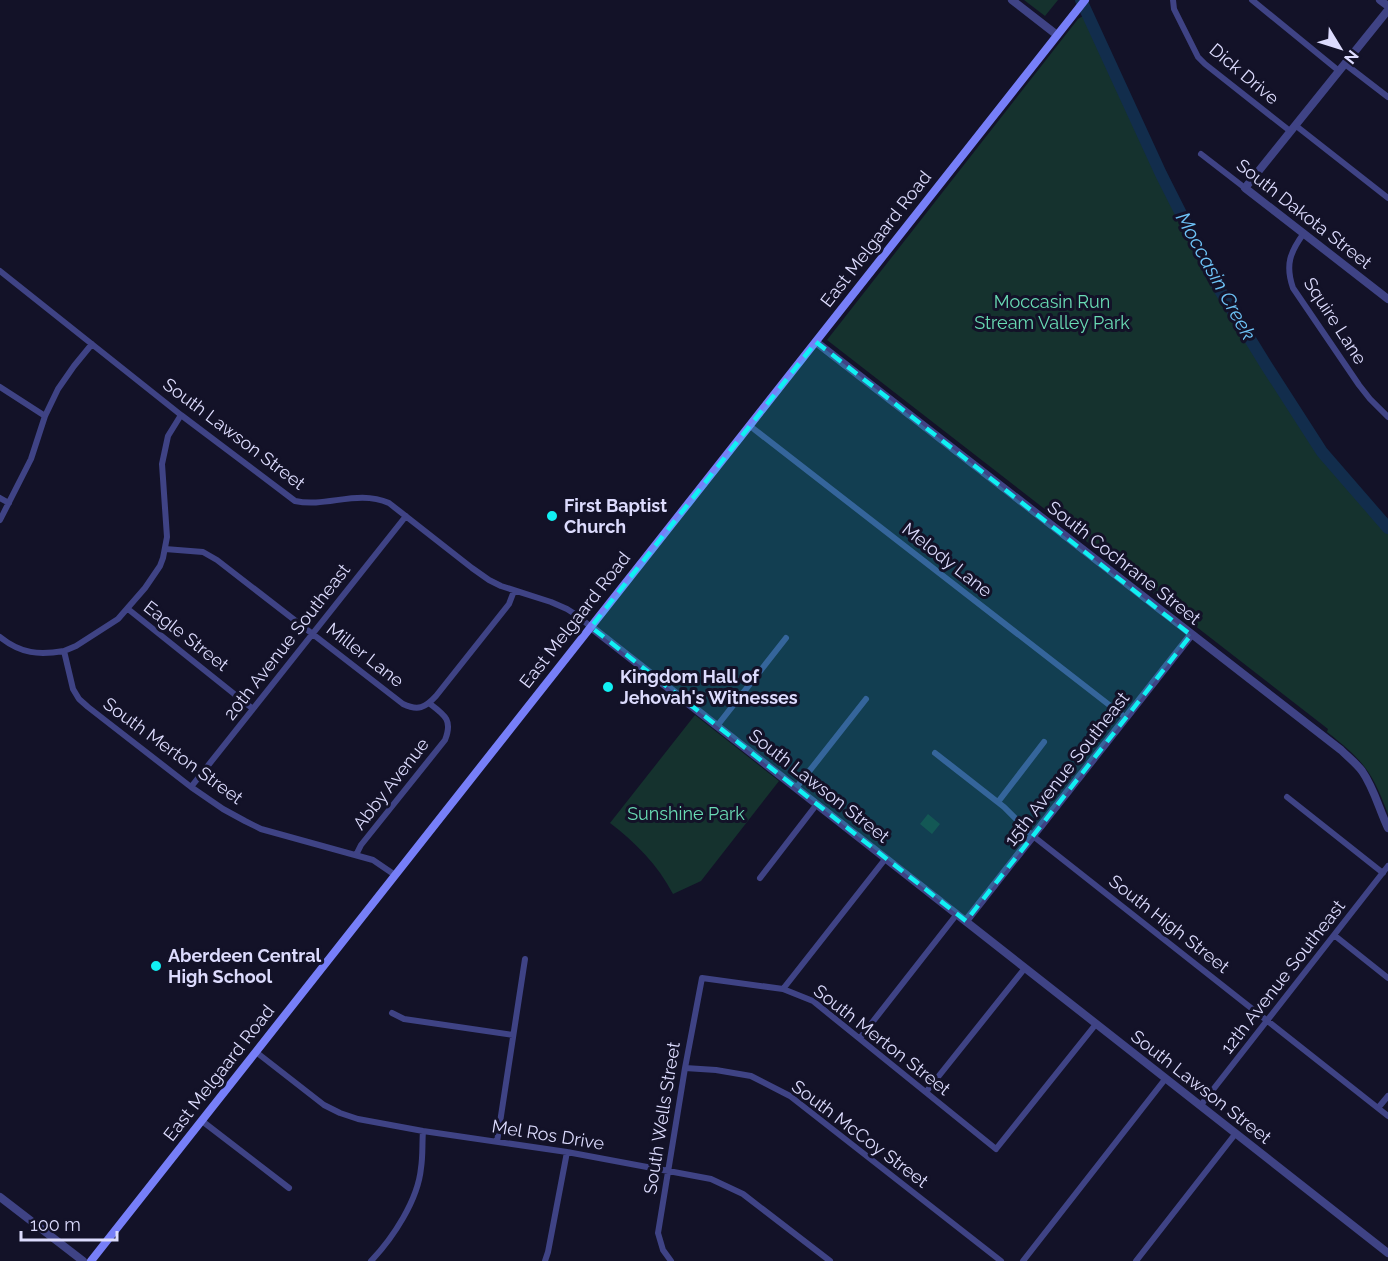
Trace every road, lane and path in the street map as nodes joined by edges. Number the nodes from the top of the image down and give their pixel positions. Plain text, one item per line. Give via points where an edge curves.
1 (1012, 0) edge
2 (1085, 0) edge
3 (1173, 0) edge
4 (1252, 0) edge
5 (1380, 0) edge
6 (1388, 8) edge
7 (1057, 35) junction
8 (1342, 67) junction
9 (1388, 98) edge
10 (1293, 128) junction
11 (1201, 154) dead end
12 (1245, 188) junction
13 (1388, 198) edge
14 (1304, 233) junction
15 (0, 270) edge
16 (1388, 299) edge
17 (816, 342) junction
18 (92, 344) junction
19 (0, 387) edge
20 (181, 415) junction
21 (45, 416) junction
22 (1388, 417) edge
23 (750, 426) junction
24 (0, 498) edge
25 (9, 503) junction
26 (406, 516) junction
27 (0, 520) edge
28 (165, 549) junction
29 (514, 591) junction
30 (128, 609) junction
31 (591, 627) junction
32 (312, 634) junction
33 (1191, 635) junction
34 (0, 637) edge
35 (786, 638) dead end
36 (64, 651) junction
37 (866, 699) dead end
38 (429, 703) junction
39 (254, 709) junction
40 (1126, 718) junction
41 (717, 726) junction
42 (1044, 742) dead end
43 (935, 753) dead end
44 (191, 788) junction
45 (796, 788) junction
46 (1287, 797) dead end
47 (998, 802) junction
48 (817, 804) junction
49 (1388, 828) edge
50 (1033, 837) junction
51 (356, 855) junction
52 (886, 858) junction
53 (1388, 866) edge
54 (1383, 873) junction
55 (395, 875) junction
56 (760, 878) dead end
57 (957, 914) junction
58 (966, 921) junction
59 (1334, 935) junction
60 (525, 959) dead end
61 (1025, 968) junction
62 (702, 978) joint
63 (1388, 978) edge
64 (783, 989) junction
65 (392, 1012) dead end
66 (1267, 1021) junction
67 (1096, 1024) junction
68 (513, 1035) junction
69 (860, 1038) junction
70 (256, 1052) junction
71 (685, 1068) junction
72 (1166, 1078) junction
73 (926, 1092) junction
74 (1388, 1096) edge
75 (1201, 1105) junction
76 (1378, 1108) junction
77 (1388, 1116) edge
78 (202, 1121) junction
79 (423, 1131) junction
80 (1236, 1133) junction
81 (497, 1142) junction
82 (567, 1152) junction
83 (668, 1170) junction
84 (289, 1188) dead end
85 (0, 1197) edge
86 (1388, 1253) edge
87 (83, 1261) edge
88 (91, 1261) edge
89 (371, 1261) edge
90 (545, 1261) edge
91 (671, 1261) edge
92 (830, 1261) edge
93 (1001, 1261) edge
94 (1023, 1261) edge
95 (1136, 1261) edge

1 - 7 street
2 - 7 main road, East Melgaard Road
3 - 10 street, Dick Drive via 1198,57
4 - 8 street
5 - 6 street
6 - 8 street
7 - 17 main road, East Melgaard Road
8 - 9 street
8 - 10 street
10 - 12 street
10 - 13 street, Dick Drive
11 - 12 street, South Dakota Street
12 - 14 street, South Dakota Street
14 - 16 street, South Dakota Street
14 - 22 street, Squire Lane via 1290,255 1288,272 1293,288 1359,385
15 - 18 street, South Lawson Street
17 - 23 main road, East Melgaard Road
17 - 33 street, South Cochrane Street
18 - 20 street, South Lawson Street
18 - 21 street via 58,389
19 - 21 street
20 - 26 street, South Lawson Street via 295,501 311,504 374,497
20 - 28 street via 168,436 162,464
21 - 25 street via 31,459
23 - 31 main road, East Melgaard Road
23 - 40 street, Melody Lane
24 - 25 street
25 - 27 street
26 - 29 street, South Lawson Street via 472,568
26 - 32 street, 20th Avenue Southeast
28 - 30 street via 160,566
28 - 32 street, Miller Lane via 209,555
29 - 31 street, South Lawson Street via 567,609
29 - 38 street via 509,604
30 - 36 street via 104,629
30 - 39 street, Eagle Street
31 - 41 street, South Lawson Street
31 - 55 main road, East Melgaard Road
32 - 38 street, Miller Lane via 403,704 413,708
32 - 39 street, 20th Avenue Southeast
33 - 40 street, 15th Avenue Southeast
33 - 49 street, South Cochrane Street via 1354,762 1374,792
34 - 36 street via 38,654
35 - 41 street
36 - 44 street, South Merton Street via 79,699
37 - 45 street
38 - 51 street, Abby Avenue via 449,722 445,740
39 - 44 street, 20th Avenue Southeast
40 - 50 street, 15th Avenue Southeast
41 - 45 street, South Lawson Street
42 - 47 street
43 - 47 street, South High Street
44 - 51 street, South Merton Street via 261,829
45 - 48 street, South Lawson Street
46 - 54 street
47 - 50 street, South High Street
48 - 52 street, South Lawson Street
48 - 56 street
50 - 58 street, 15th Avenue Southeast
50 - 66 street, South High Street
51 - 55 street, South Merton Street via 373,860
52 - 57 street, South Lawson Street
52 - 64 street
53 - 54 street, 12th Avenue Southeast
54 - 59 street, 12th Avenue Southeast
55 - 70 main road, East Melgaard Road
57 - 58 street, South Lawson Street
57 - 69 street
58 - 61 street, South Lawson Street
59 - 63 street
59 - 66 street, 12th Avenue Southeast
60 - 68 street
61 - 67 street, South Lawson Street
61 - 73 street
62 - 64 street, South Merton Street
62 - 71 street, South Wells Street
64 - 69 street, South Merton Street via 813,1001
65 - 68 street via 404,1019
66 - 75 street, 12th Avenue Southeast
66 - 76 street, South High Street
67 - 72 street, South Lawson Street
67 - 73 street, South Merton Street via 996,1149
68 - 81 street
69 - 73 street, South Merton Street
70 - 78 main road, East Melgaard Road
70 - 79 street, Mel Ros Drive via 315,1099 340,1113
71 - 83 street, South Wells Street
71 - 93 street, South McCoy Street via 751,1076 790,1096
72 - 75 street, South Lawson Street
72 - 94 street
74 - 76 street
75 - 80 street, South Lawson Street
76 - 77 street, South High Street
78 - 84 street
78 - 88 main road, East Melgaard Road
79 - 81 street, Mel Ros Drive
79 - 89 street via 422,1170 412,1201
80 - 86 street, South Lawson Street
80 - 95 street
81 - 82 street, Mel Ros Drive
82 - 83 street, Mel Ros Drive
82 - 90 street
83 - 91 street, South Wells Street via 658,1233
83 - 92 street, Mel Ros Drive via 711,1179 742,1194
85 - 87 street

